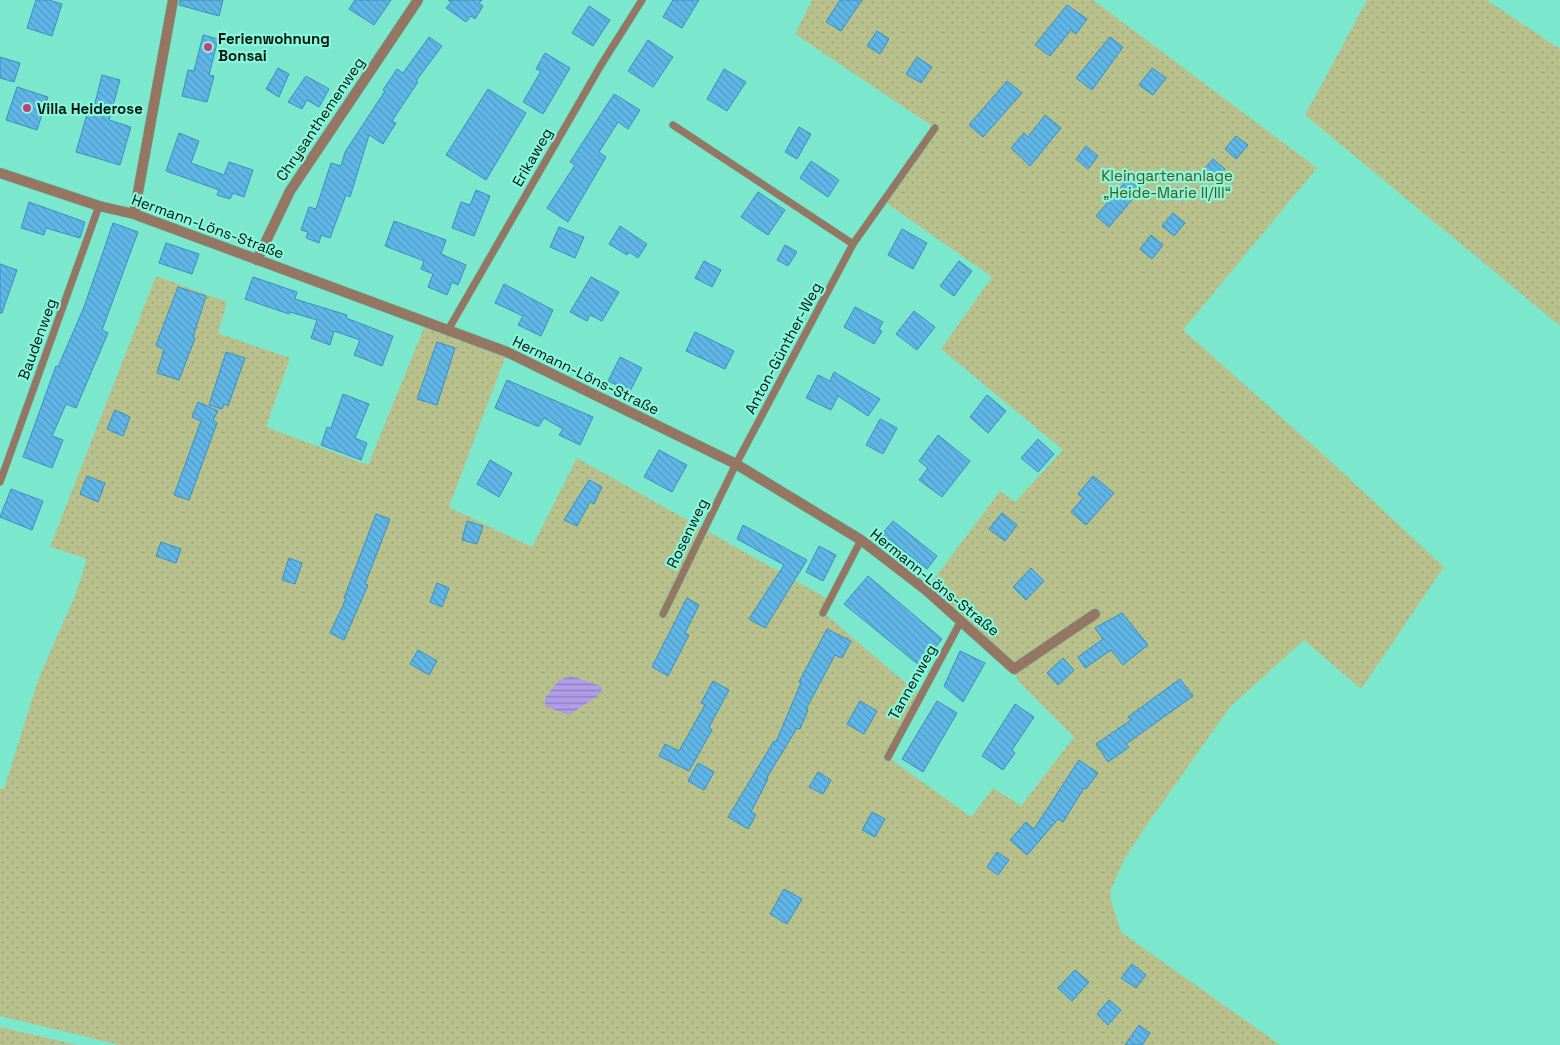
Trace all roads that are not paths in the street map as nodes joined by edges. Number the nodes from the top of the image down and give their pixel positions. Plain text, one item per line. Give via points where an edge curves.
1 (172, 0) edge
2 (418, 0) edge
3 (642, 0) edge
4 (673, 125) dead end
5 (935, 128) dead end
6 (0, 174) edge
7 (99, 206) junction
8 (134, 214) junction
9 (853, 244) junction
10 (257, 260) junction
11 (448, 330) junction
12 (736, 464) junction
13 (0, 482) edge
14 (861, 540) junction
15 (823, 613) dead end
16 (663, 614) dead end
17 (1095, 614) dead end
18 (962, 621) junction
19 (888, 757) dead end

1 - 8 street
2 - 10 street, Chrysanthemenweg via 290,191
3 - 11 lane, Erikaweg
4 - 9 lane
5 - 9 lane, Anton-Günther-Weg
6 - 7 street, Hermann-Löns-Straße
7 - 8 street, Hermann-Löns-Straße
7 - 13 lane, Baudenweg
8 - 10 street, Hermann-Löns-Straße
9 - 12 lane, Anton-Günther-Weg
10 - 11 street, Hermann-Löns-Straße
11 - 12 street, Hermann-Löns-Straße via 507,352
12 - 14 street, Hermann-Löns-Straße
12 - 16 lane, Rosenweg
14 - 15 lane
14 - 18 street, Hermann-Löns-Straße
17 - 18 street, Hermann-Löns-Straße via 1014,669
18 - 19 lane, Tannenweg

